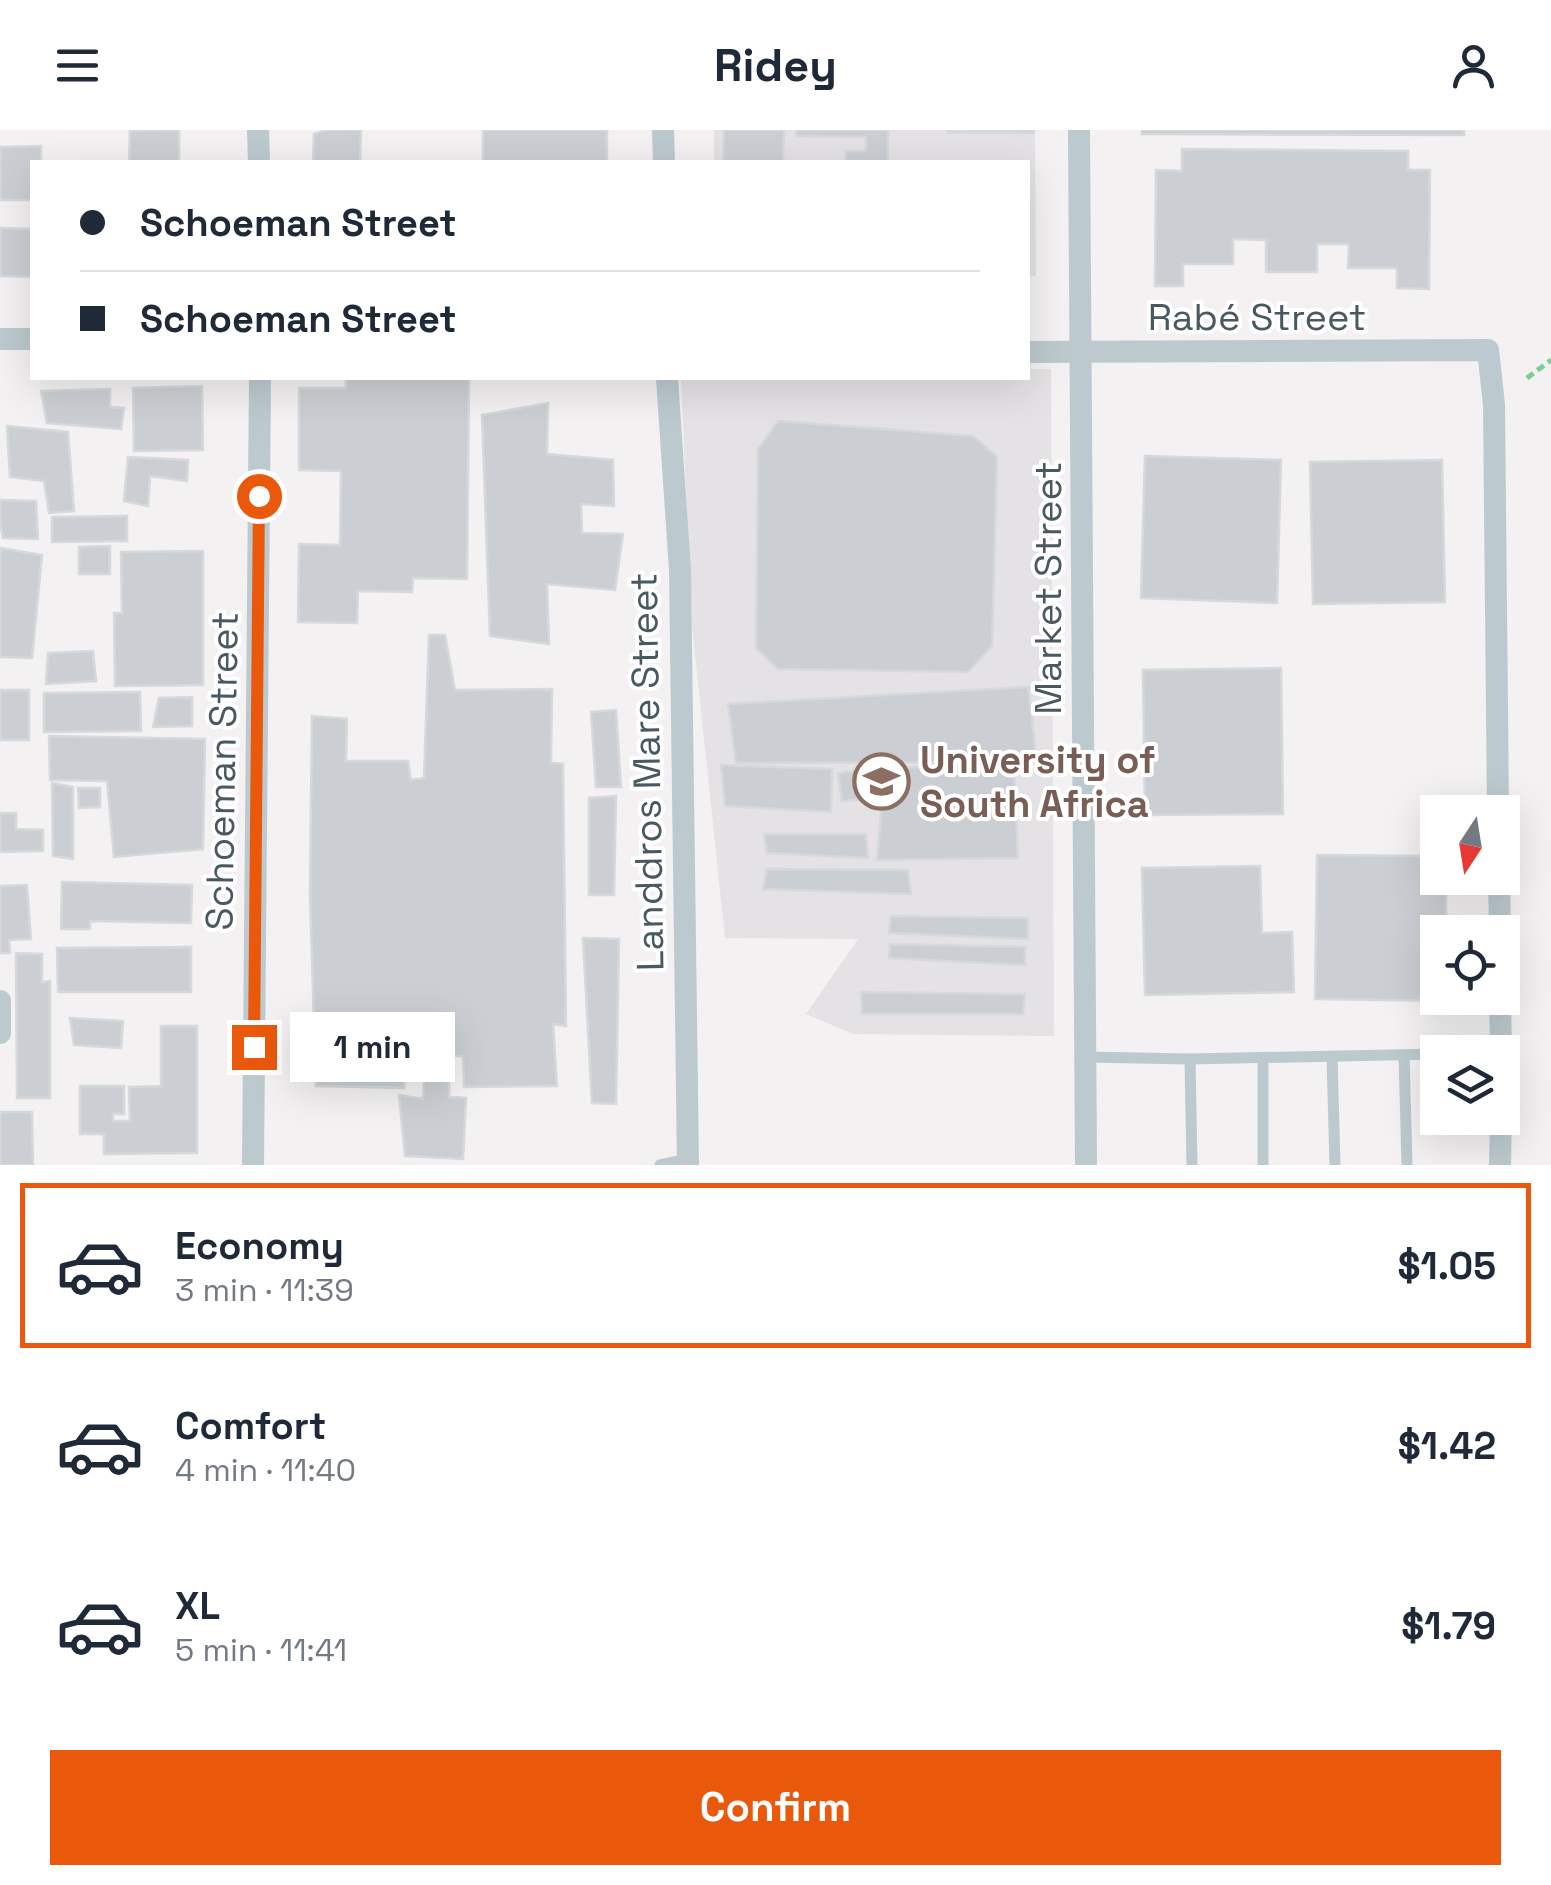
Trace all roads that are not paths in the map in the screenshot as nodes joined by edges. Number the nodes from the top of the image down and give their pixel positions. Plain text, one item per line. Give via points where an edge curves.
1 (258, 130) edge
2 (664, 130) edge
3 (1080, 130) edge
4 (259, 160) edge
5 (664, 160) edge
6 (0, 339) edge
7 (30, 339) edge
8 (1030, 352) edge
9 (1082, 353) junction
10 (260, 380) edge
11 (667, 380) edge
12 (1498, 795) edge
13 (0, 1001) edge
14 (0, 1033) edge
15 (1404, 1055) junction
16 (1420, 1055) edge
17 (1332, 1056) junction
18 (1086, 1057) junction
19 (1263, 1058) junction
20 (1190, 1059) junction
21 (1500, 1135) edge
22 (688, 1162) edge
23 (253, 1165) edge
24 (660, 1165) edge
25 (1086, 1165) edge
26 (1192, 1165) edge
27 (1262, 1165) edge
28 (1335, 1165) edge
29 (1407, 1165) edge
30 (1500, 1165) edge

1 - 4 street
2 - 5 street
3 - 9 street, Market Street
6 - 7 street
8 - 9 street, Rabé Street
9 - 12 street, Rabé Street via 1488,350
9 - 18 street, Market Street
10 - 23 street, Schoeman Street
11 - 22 street, Landdros Mare Street via 680,570
13 - 14 street
15 - 16 lane
15 - 17 lane
15 - 29 lane
17 - 19 lane
17 - 28 lane
18 - 20 lane
18 - 25 street, Market Street
19 - 20 lane
19 - 27 lane
20 - 26 lane
21 - 30 street
22 - 24 lane

